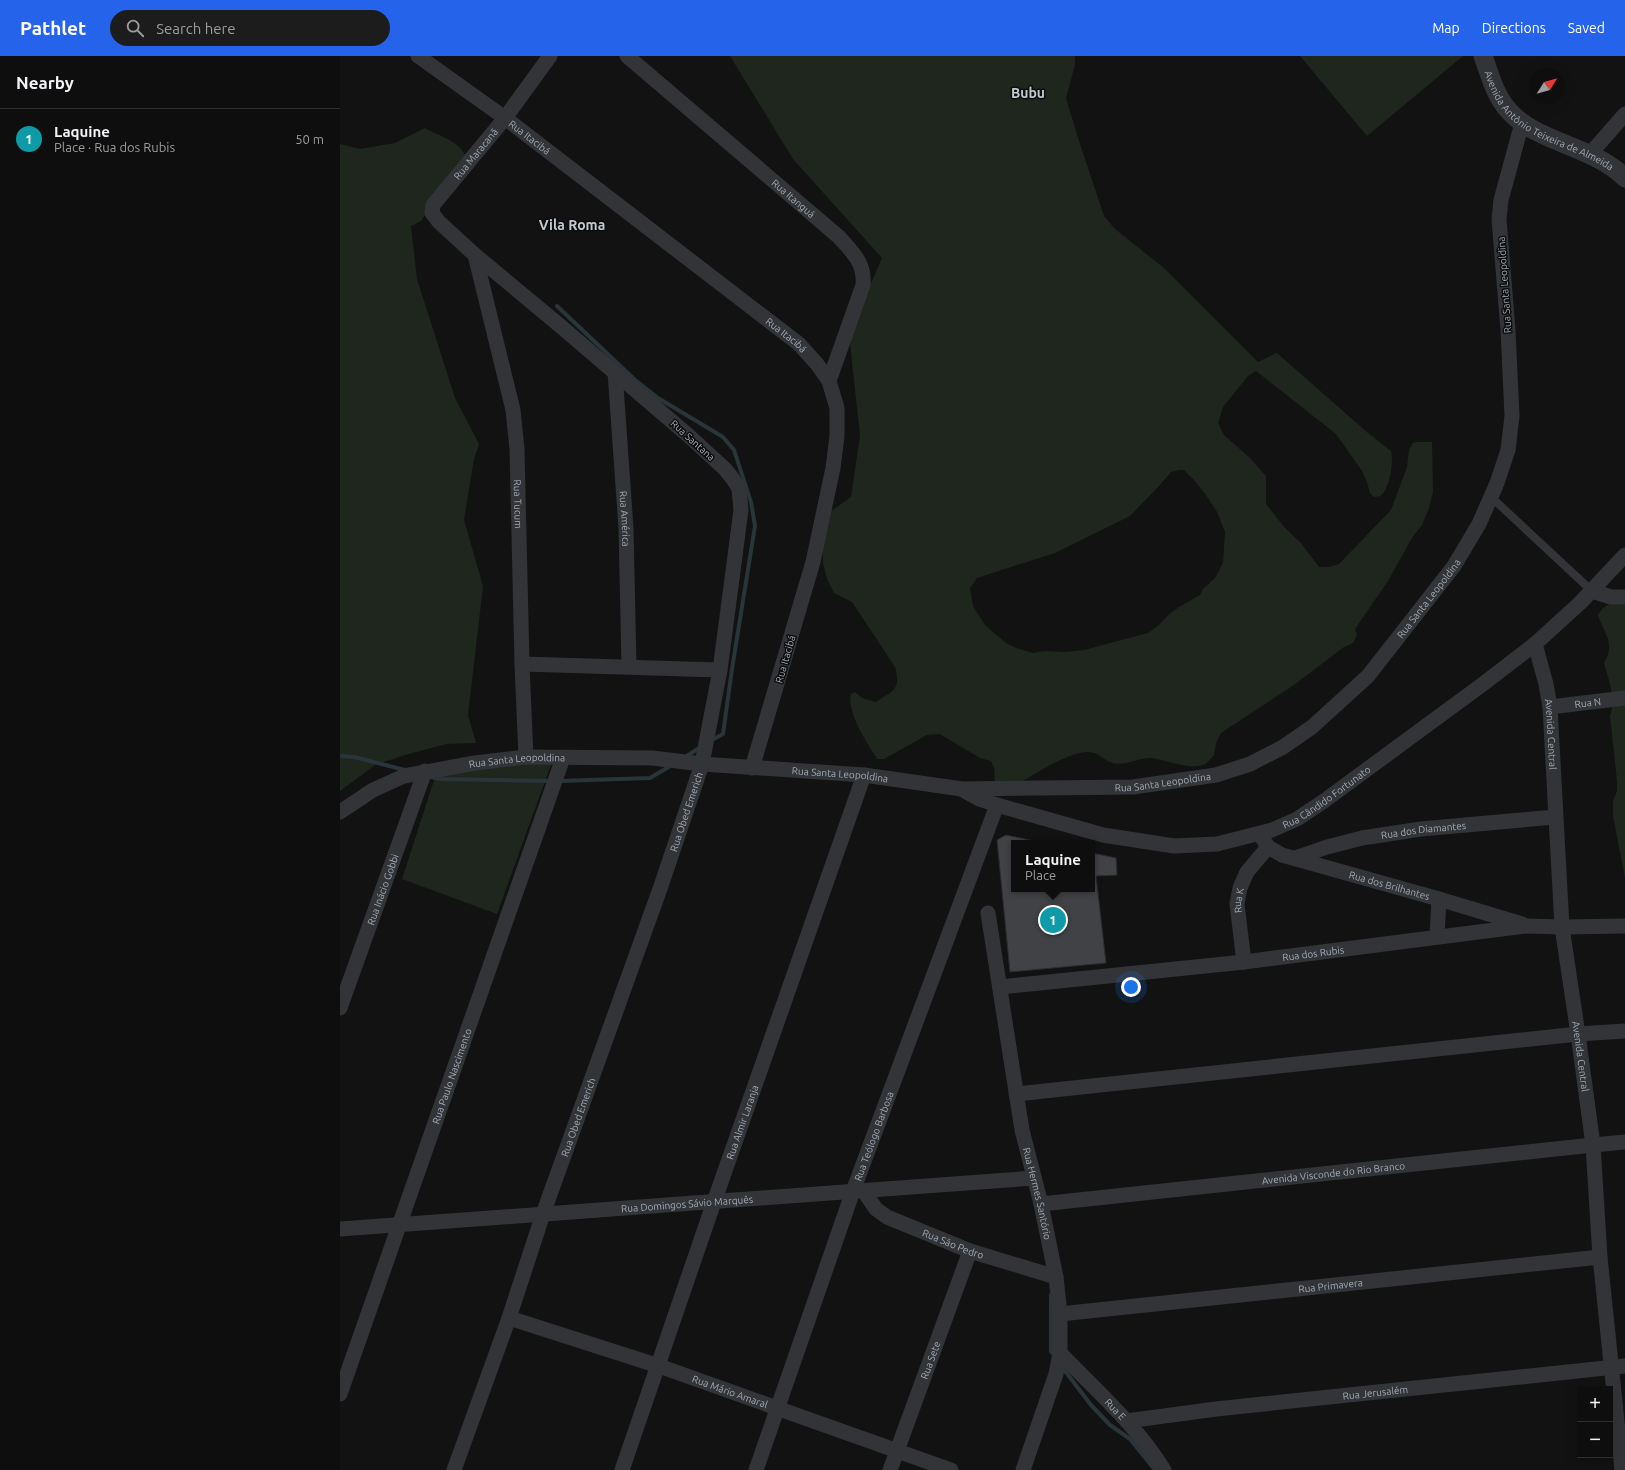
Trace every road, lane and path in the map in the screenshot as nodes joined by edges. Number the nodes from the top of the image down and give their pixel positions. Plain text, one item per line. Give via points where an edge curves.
1 (418, 56) edge
2 (550, 56) edge
3 (627, 56) edge
4 (1483, 56) edge
5 (1625, 114) edge
6 (505, 118) junction
7 (1522, 123) junction
8 (1590, 154) junction
9 (1625, 178) edge
10 (432, 213) joint
11 (475, 255) junction
12 (615, 372) junction
13 (829, 381) junction
14 (1491, 497) junction
15 (1625, 555) edge
16 (1592, 591) junction
17 (1625, 597) edge
18 (1535, 644) junction
19 (522, 664) junction
20 (629, 666) junction
21 (720, 670) junction
22 (1625, 698) edge
23 (1550, 707) junction
24 (526, 757) junction
25 (563, 758) junction
26 (702, 764) junction
27 (752, 768) junction
28 (425, 771) junction
29 (864, 775) junction
30 (962, 789) junction
31 (997, 806) junction
32 (340, 812) edge
33 (1555, 817) junction
34 (1260, 834) junction
35 (1268, 847) junction
36 (1295, 858) junction
37 (1439, 899) junction
38 (988, 913) dead end
39 (1526, 926) junction
40 (1625, 926) edge
41 (1562, 928) junction
42 (1437, 937) junction
43 (1244, 962) junction
44 (1000, 987) junction
45 (340, 1008) edge
46 (1625, 1031) edge
47 (1578, 1034) junction
48 (1016, 1094) junction
49 (1625, 1142) edge
50 (1592, 1145) junction
51 (1034, 1178) junction
52 (858, 1191) junction
53 (714, 1202) junction
54 (1041, 1204) junction
55 (542, 1214) junction
56 (399, 1224) junction
57 (340, 1229) edge
58 (970, 1251) junction
59 (1600, 1257) junction
60 (1056, 1277) junction
61 (1060, 1314) junction
62 (508, 1318) junction
63 (1060, 1353) junction
64 (659, 1366) junction
65 (1619, 1367) edge
66 (340, 1394) edge
67 (778, 1407) junction
68 (1127, 1421) junction
69 (896, 1451) junction
70 (454, 1470) edge
71 (622, 1470) edge
72 (756, 1470) edge
73 (890, 1470) edge
74 (951, 1470) edge
75 (1023, 1470) edge
76 (1164, 1470) edge
77 (1622, 1470) edge

1 - 6 street, Rua Itacibá
2 - 6 street, Rua Maracanã
3 - 13 street, Rua Itanguá via 839,237 857,258 864,274 863,285
4 - 7 street, Avenida Antônio Teixeira de Almeida via 1496,91 1509,111
5 - 8 street
6 - 10 street, Rua Maracanã via 433,206
6 - 13 street, Rua Itacibá via 799,344
7 - 8 street, Avenida Antônio Teixeira de Almeida
7 - 14 street, Rua Santa Leopoldina via 1499,219 1512,416 1508,450
8 - 9 street, Avenida Antônio Teixeira de Almeida
10 - 11 street, Rua Santana via 438,222
11 - 12 street, Rua Santana
11 - 19 street, Rua Tucum via 513,410 517,449
12 - 20 street, Rua América via 626,528
12 - 21 street, Rua Santana via 720,464 738,489 742,510
13 - 27 street, Rua Itacibá via 837,408 833,468 813,562
14 - 16 lane
14 - 30 street, Rua Santa Leopoldina via 1479,524 1454,566 1368,676 1312,727 1283,747 1250,764 1216,775 1170,783 1133,787
15 - 16 street, Rua Cândido Fortunato
16 - 17 street via 1611,597
16 - 18 street, Rua Cândido Fortunato
18 - 23 street, Avenida Central
18 - 34 street, Rua Cândido Fortunato via 1324,801 1297,818
19 - 20 street
19 - 24 street, Rua Tucum
20 - 21 street
21 - 26 street, Rua Santana
22 - 23 street, Rua N
23 - 33 street, Avenida Central
24 - 25 street, Rua Santa Leopoldina
24 - 28 street, Rua Santa Leopoldina
25 - 26 street, Rua Santa Leopoldina via 652,758
25 - 56 street, Rua Paulo Nascimento
26 - 27 street, Rua Santa Leopoldina
26 - 55 street, Rua Obed Emerich via 661,886
27 - 29 street, Rua Santa Leopoldina
28 - 32 street, Rua Santa Leopoldina via 388,782
28 - 45 street, Rua Inácio Gobbi
29 - 30 street, Rua Santa Leopoldina
29 - 53 street, Rua Almir Laranja
30 - 31 street, Rua Cândido Fortunato
31 - 34 street, Rua Cândido Fortunato via 1103,836 1174,846 1217,844
31 - 52 street, Rua Teólogo Barbosa
33 - 36 street, Rua dos Diamantes via 1421,829 1355,840
33 - 41 street, Avenida Central
34 - 35 street
35 - 36 street, Rua dos Brilhantes via 1282,855
35 - 43 street, Rua K via 1247,872 1240,888 1237,904
36 - 37 street, Rua dos Brilhantes
37 - 39 street, Rua dos Brilhantes
37 - 42 street
38 - 44 street, Rua Hermes Santório
39 - 41 street, Rua dos Rubis
39 - 42 street, Rua dos Rubis
40 - 41 street, Rua dos Rubis
41 - 47 street, Avenida Central
42 - 43 street, Rua dos Rubis
43 - 44 street, Rua dos Rubis
44 - 48 street, Rua Hermes Santório
46 - 47 street
47 - 48 street
47 - 50 street, Avenida Central
48 - 51 street, Rua Hermes Santório
49 - 50 street, Avenida Visconde do Rio Branco
50 - 54 street, Avenida Visconde do Rio Branco
50 - 59 street, Avenida Central
51 - 52 street, Rua Domingos Sávio Marquês
51 - 54 street, Rua Hermes Santório
52 - 53 street, Rua Domingos Sávio Marquês
52 - 58 street, Rua São Pedro via 887,1217
52 - 67 street, Rua Teólogo Barbosa
53 - 55 street, Rua Domingos Sávio Marquês
53 - 64 street, Rua Almir Laranja
54 - 60 street, Rua Hermes Santório
55 - 56 street, Rua Domingos Sávio Marquês
55 - 62 street, Rua Obed Emerich
56 - 57 street, Rua Domingos Sávio Marquês
56 - 66 street, Rua Paulo Nascimento
58 - 60 street, Rua São Pedro
58 - 69 street, Rua Sete
59 - 61 street, Rua Primavera
59 - 65 street, Avenida Central
60 - 61 street, Rua Hermes Santório
61 - 63 street, Rua Hermes Santório
62 - 64 street, Rua Mário Amaral
62 - 70 street, Rua Obed Emerich
63 - 68 street, Rua E
63 - 75 street, Rua Hermes Santório via 1056,1374
64 - 67 street, Rua Mário Amaral
64 - 71 street, Rua Almir Laranja
65 - 68 street, Rua Jerusalém via 1216,1409
65 - 77 street, Avenida Central
67 - 69 street, Rua Mário Amaral
67 - 72 street, Rua Teólogo Barbosa
68 - 76 street, Rua E via 1154,1453
69 - 73 street, Rua Sete
69 - 74 street, Rua Mário Amaral

